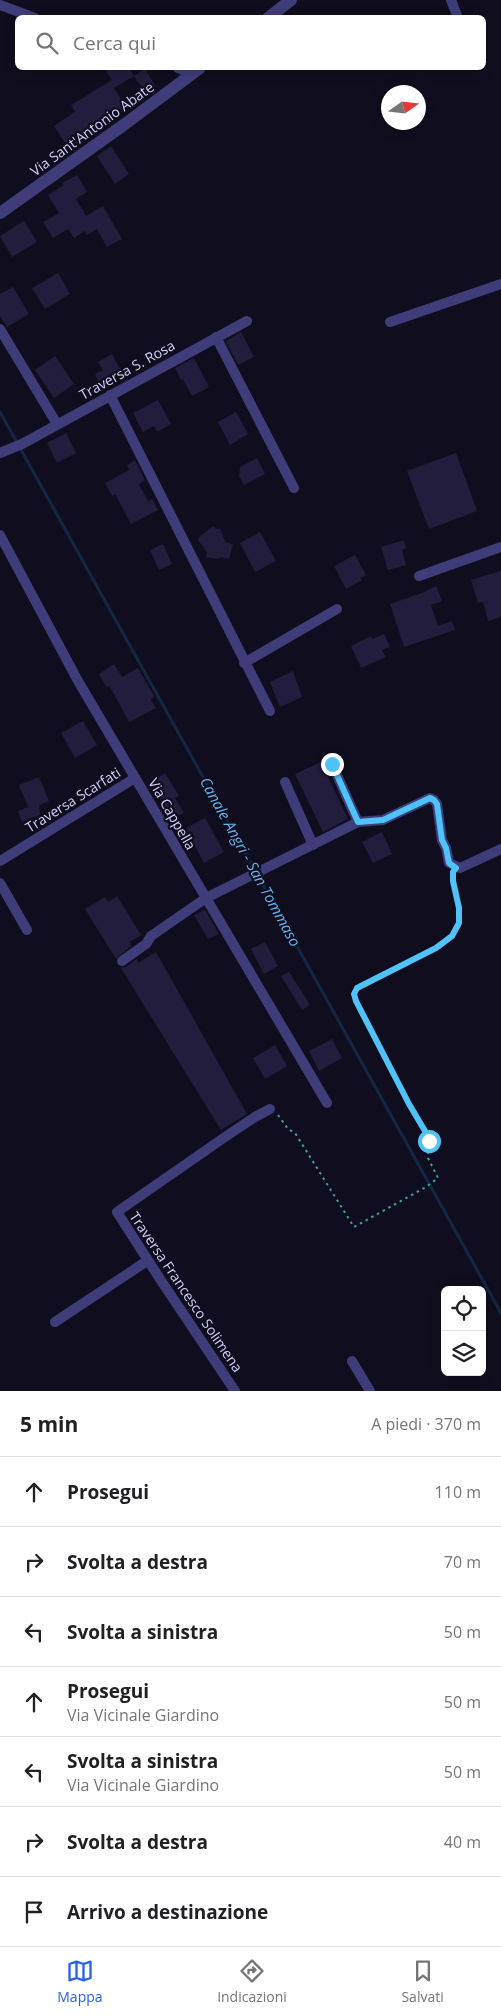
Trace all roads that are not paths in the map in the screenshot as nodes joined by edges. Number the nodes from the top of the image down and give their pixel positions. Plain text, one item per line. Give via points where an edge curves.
1 (291, 0) edge
2 (451, 0) edge
3 (0, 5) edge
4 (27, 15) edge
5 (272, 15) edge
6 (457, 15) edge
7 (196, 71) edge
8 (0, 213) edge
9 (501, 284) edge
10 (247, 321) dead end
11 (390, 322) dead end
12 (0, 329) edge
13 (216, 337) junction
14 (110, 395) junction
15 (58, 424) junction
16 (0, 453) edge
17 (294, 488) dead end
18 (0, 535) edge
19 (501, 547) edge
20 (419, 576) dead end
21 (337, 609) dead end
22 (244, 663) junction
23 (270, 711) dead end
24 (332, 764) dead end
25 (135, 778) junction
26 (285, 782) dead end
27 (358, 822) junction
28 (313, 845) junction
29 (501, 849) edge
30 (0, 861) edge
31 (0, 883) edge
32 (206, 898) junction
33 (27, 930) dead end
34 (122, 961) dead end
35 (327, 1102) dead end
36 (270, 1109) road end
37 (147, 1261) junction
38 (55, 1322) dead end
39 (352, 1361) dead end
40 (236, 1391) edge
41 (370, 1391) edge

1 - 5 street
2 - 6 street
3 - 4 street
7 - 8 street, Via Sant'Antonio Abate
9 - 11 street
10 - 13 street, Traversa S. Rosa
12 - 15 street
13 - 14 street, Traversa S. Rosa
13 - 17 street
14 - 15 street, Traversa S. Rosa
14 - 22 street
15 - 16 street, Traversa S. Rosa
18 - 25 street, Via Cappella via 78,681
19 - 20 street
21 - 22 street
22 - 23 street
24 - 27 street
25 - 30 street, Traversa Scarfati
25 - 32 street, Via Cappella
26 - 28 street
27 - 28 street
27 - 29 street via 383,820 430,798 437,804 449,863 456,868
28 - 32 street
31 - 33 street
32 - 34 street via 151,936 146,944
32 - 35 street, Via Cappella
36 - 37 street, Traversa Francesco Solimena via 117,1212
37 - 38 street
37 - 40 street, Traversa Francesco Solimena
39 - 41 street

